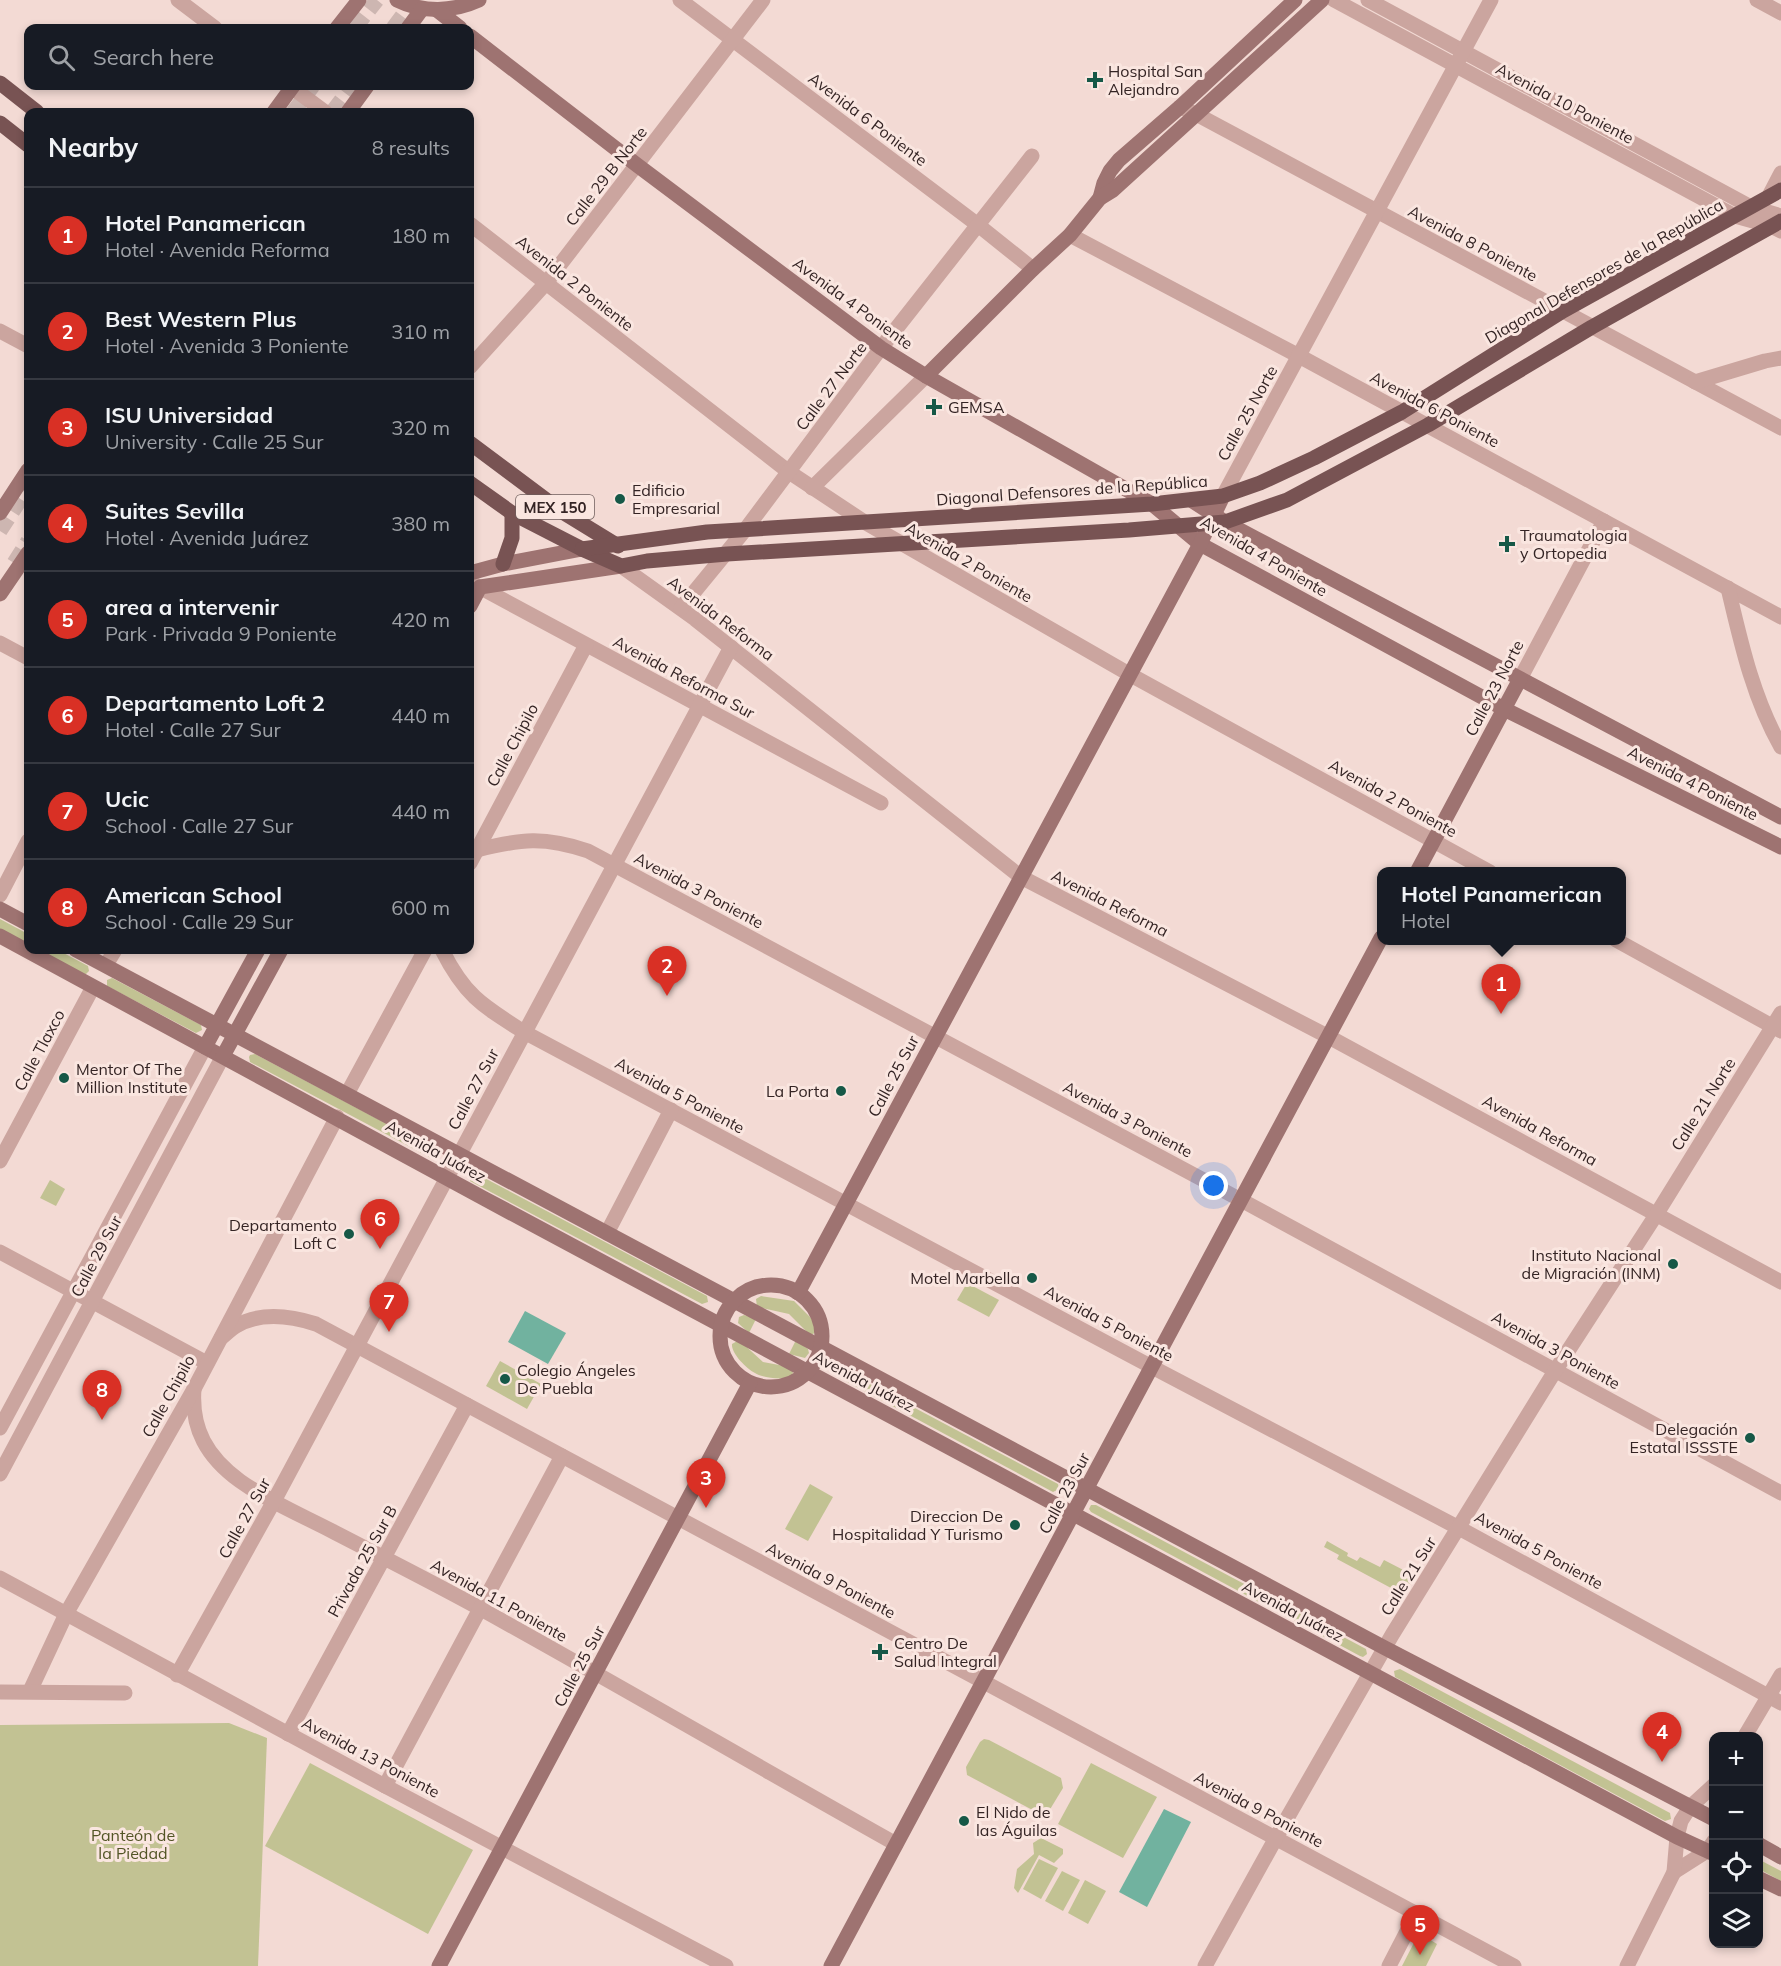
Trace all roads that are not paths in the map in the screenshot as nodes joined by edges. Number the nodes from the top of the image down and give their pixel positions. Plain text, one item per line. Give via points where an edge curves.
1 (178, 0) edge
2 (359, 0) edge
3 (397, 0) edge
4 (479, 0) edge
5 (680, 0) edge
6 (763, 0) edge
7 (1295, 0) edge
8 (1322, 0) edge
9 (1334, 0) edge
10 (1368, 0) edge
11 (1491, 0) edge
12 (1757, 0) edge
13 (429, 9) junction
14 (1781, 13) edge
15 (210, 24) edge
16 (340, 24) edge
17 (412, 24) edge
18 (453, 24) edge
19 (474, 39) edge
20 (734, 40) junction
21 (1460, 58) junction
22 (0, 83) edge
23 (289, 90) edge
24 (297, 90) edge
25 (364, 90) edge
26 (1180, 107) junction
27 (32, 108) edge
28 (277, 108) edge
29 (320, 108) edge
30 (351, 108) edge
31 (1196, 114) junction
32 (0, 123) edge
33 (24, 142) edge
34 (1032, 156) dead end
35 (637, 165) junction
36 (1781, 173) edge
37 (1775, 193) edge
38 (1100, 198) junction
39 (1751, 207) junction
40 (1377, 212) junction
41 (1735, 216) junction
42 (1779, 224) edge
43 (978, 225) junction
44 (474, 227) edge
45 (1070, 235) junction
46 (1033, 269) junction
47 (546, 283) junction
48 (1563, 311) junction
49 (1592, 327) junction
50 (0, 331) edge
51 (24, 344) edge
52 (881, 348) junction
53 (1299, 356) junction
54 (1781, 358) edge
55 (474, 363) edge
56 (926, 376) junction
57 (1695, 382) junction
58 (1402, 412) junction
59 (1428, 425) junction
60 (1781, 428) edge
61 (474, 446) edge
62 (789, 471) junction
63 (24, 476) edge
64 (474, 486) edge
65 (812, 488) junction
66 (1223, 496) junction
67 (1191, 501) junction
68 (1152, 504) junction
69 (0, 513) edge
70 (512, 513) junction
71 (1216, 520) junction
72 (1604, 521) junction
73 (866, 523) junction
74 (1178, 526) junction
75 (746, 530) junction
76 (900, 543) junction
77 (1200, 544) junction
78 (615, 545) junction
79 (582, 549) junction
80 (726, 554) junction
81 (24, 559) tunnel mouth
82 (647, 561) junction
83 (503, 564) junction
84 (621, 566) junction
85 (474, 572) edge
86 (475, 585) edge
87 (1728, 588) junction
88 (0, 594) edge
89 (681, 608) junction
90 (1781, 617) edge
91 (0, 643) edge
92 (586, 645) junction
93 (731, 647) junction
94 (24, 656) edge
95 (1129, 674) junction
96 (1520, 679) junction
97 (700, 705) junction
98 (1504, 709) junction
99 (1781, 747) edge
100 (881, 803) dead end
101 (1781, 817) edge
102 (1433, 841) junction
103 (1781, 847) edge
104 (24, 849) edge
105 (474, 854) edge
106 (474, 856) edge
107 (614, 865) junction
108 (1420, 867) edge
109 (1481, 867) edge
110 (1021, 877) junction
111 (0, 895) edge
112 (0, 909) edge
113 (24, 922) edge
114 (0, 936) edge
115 (1377, 945) edge
116 (1625, 945) edge
117 (24, 949) edge
118 (33, 954) edge
119 (84, 954) edge
120 (113, 954) edge
121 (256, 954) edge
122 (279, 954) edge
123 (423, 954) edge
124 (444, 954) edge
125 (106, 965) junction
126 (93, 987) junction
127 (1781, 1013) edge
128 (217, 1025) junction
129 (1777, 1029) edge
130 (524, 1032) junction
131 (235, 1035) junction
132 (935, 1036) junction
133 (1329, 1036) junction
134 (205, 1047) junction
135 (223, 1056) junction
136 (347, 1095) junction
137 (671, 1110) junction
138 (337, 1117) junction
139 (459, 1154) junction
140 (0, 1161) edge
141 (447, 1178) junction
142 (1241, 1200) junction
143 (846, 1203) junction
144 (1656, 1215) junction
145 (607, 1233) junction
146 (0, 1252) edge
147 (1781, 1282) edge
148 (73, 1291) junction
149 (798, 1293) junction
150 (92, 1301) junction
151 (735, 1301) junction
152 (721, 1325) junction
153 (221, 1338) junction
154 (357, 1346) junction
155 (822, 1347) junction
156 (207, 1363) junction
157 (1152, 1367) junction
158 (1555, 1371) junction
159 (809, 1372) junction
160 (750, 1383) junction
161 (194, 1389) junction
162 (467, 1406) junction
163 (0, 1428) edge
164 (562, 1456) junction
165 (0, 1473) edge
166 (1087, 1489) junction
167 (1781, 1493) edge
168 (274, 1501) junction
169 (1074, 1514) junction
170 (678, 1518) junction
171 (1460, 1528) junction
172 (384, 1558) junction
173 (0, 1578) edge
174 (481, 1609) junction
175 (66, 1614) junction
176 (1385, 1648) junction
177 (1370, 1672) junction
178 (595, 1674) junction
179 (177, 1675) junction
180 (1781, 1675) edge
181 (984, 1682) junction
182 (30, 1691) junction
183 (0, 1692) edge
184 (125, 1693) dead end
185 (1775, 1700) edge
186 (1749, 1732) edge
187 (288, 1734) junction
188 (386, 1786) junction
189 (1712, 1786) edge
190 (1690, 1807) junction
191 (1709, 1817) edge
192 (1677, 1837) junction
193 (1275, 1838) junction
194 (896, 1844) junction
195 (503, 1847) junction
196 (1709, 1847) edge
197 (1763, 1847) edge
198 (1709, 1849) edge
199 (1781, 1857) edge
200 (1674, 1872) junction
201 (1763, 1880) edge
202 (1781, 1889) edge
203 (1416, 1914) junction
204 (439, 1966) edge
205 (726, 1966) edge
206 (831, 1966) edge
207 (1205, 1966) edge
208 (1389, 1966) edge
209 (1514, 1966) edge
210 (1627, 1966) edge

1 - 15 street
2 - 16 main road
3 - 13 main road
4 - 13 main road via 466,6
5 - 20 street, Avenida 6 Poniente
6 - 20 street, Calle 29 B Norte
7 - 26 main road
8 - 31 main road
9 - 21 street, Avenida 10 Poniente
10 - 21 street, Avenida 10 Poniente
11 - 21 street, Calle 25 Norte
12 - 14 street
13 - 17 main road
13 - 18 main road
19 - 35 main road, Avenida 4 Poniente
20 - 35 street, Calle 29 B Norte
20 - 43 street, Avenida 6 Poniente
21 - 39 street, Avenida 10 Poniente
21 - 40 street, Calle 25 Norte
21 - 41 street, Avenida 10 Poniente
22 - 27 main road
23 - 28 main road
24 - 29 street
25 - 30 main road
26 - 31 street, Avenida 8 Poniente
26 - 38 main road via 1119,160 1110,171
31 - 38 main road
31 - 40 street, Avenida 8 Poniente
32 - 33 main road
34 - 43 street, Calle 27 Norte
35 - 47 street, Calle 29 B Norte
35 - 52 main road, Avenida 4 Poniente
36 - 37 street
37 - 39 main road, Diagonal Defensores de la República
38 - 45 main road
39 - 41 main road, Diagonal Defensores de la República
39 - 42 street, Avenida 10 Poniente
40 - 48 street, Avenida 8 Poniente
40 - 53 street, Calle 25 Norte
41 - 42 street, Avenida 10 Poniente
41 - 48 main road, Diagonal Defensores de la República
42 - 49 main road
43 - 46 street, Avenida 6 Poniente
43 - 52 street, Calle 27 Norte
44 - 47 street, Avenida 2 Poniente
45 - 46 main road
45 - 53 street, Avenida 6 Poniente
46 - 56 main road
47 - 55 street, Calle 29 B Norte
47 - 62 street, Avenida 2 Poniente
48 - 49 street, Avenida 8 Poniente
48 - 58 main road, Diagonal Defensores de la República
49 - 57 street, Avenida 8 Poniente
49 - 59 main road
50 - 51 street
52 - 56 main road, Avenida 4 Poniente
52 - 62 street, Calle 27 Norte
53 - 58 street, Avenida 6 Poniente
53 - 66 street, Calle 25 Norte
54 - 57 street
56 - 65 street
56 - 68 main road, Avenida 4 Poniente
57 - 60 street, Avenida 8 Poniente
58 - 59 street, Avenida 6 Poniente
58 - 66 main road, Diagonal Defensores de la República via 1314,458
59 - 71 main road via 1287,500
59 - 72 street, Avenida 6 Poniente
61 - 78 main road, MEX 150 via 561,511
62 - 65 street, Avenida 2 Poniente
62 - 75 street, Calle 27 Norte
63 - 69 main road
64 - 70 main road, Avenida Reforma / MEX 150
65 - 73 street, Avenida 2 Poniente
66 - 67 main road, Diagonal Defensores de la República
66 - 71 main road, Calle 25 Norte
67 - 68 main road, Diagonal Defensores de la República
67 - 71 main road, Avenida 4 Poniente
68 - 73 main road, Diagonal Defensores de la República
68 - 74 main road, Avenida 4 Poniente
70 - 79 main road, Avenida Reforma / MEX 150
70 - 83 main road via 512,538
71 - 74 main road
71 - 77 main road, Calle 25 Norte
71 - 96 main road, Avenida 4 Poniente
72 - 87 street, Avenida 6 Poniente
72 - 96 street, Calle 23 Norte
73 - 75 main road, Diagonal Defensores de la República
73 - 76 street, Avenida 2 Poniente
74 - 76 main road
74 - 77 main road, Avenida 4 Poniente
75 - 78 main road, Diagonal Defensores de la República
75 - 80 street, Calle 27 Norte
76 - 80 main road
76 - 95 street, Avenida 2 Poniente
77 - 95 main road, Calle 25 Norte
77 - 98 main road, Avenida 4 Poniente
78 - 79 main road, Diagonal Defensores de la República
78 - 82 main road, MEX 150
79 - 83 main road, Diagonal Defensores de la República
79 - 84 main road, Avenida Reforma / MEX 150
80 - 82 main road
80 - 89 street, Calle 27 Norte
81 - 88 main road
82 - 84 main road
83 - 85 main road, Diagonal Defensores de la República
84 - 86 main road
84 - 89 street, Avenida Reforma / MEX 150
86 - 92 street, Avenida Reforma Sur
87 - 90 street, Avenida 6 Poniente
87 - 99 street via 1766,721
89 - 93 street, Avenida Reforma / MEX 150
91 - 94 street
92 - 97 street, Avenida Reforma Sur
92 - 105 street, Calle Chipilo
93 - 97 street, Calle 27 Sur
93 - 110 street, Avenida Reforma / MEX 150
95 - 102 street, Avenida 2 Poniente
95 - 110 main road, Calle 25 Norte
96 - 98 main road, Calle 23 Norte
96 - 101 main road, Avenida 4 Poniente
97 - 100 street, Avenida Reforma Sur
97 - 107 street, Calle 27 Sur
98 - 102 main road, Calle 23 Norte
98 - 103 main road, Avenida 4 Poniente
102 - 108 main road, Calle 23 Norte
102 - 109 street, Avenida 2 Poniente
104 - 111 street
106 - 107 street, Avenida 3 Poniente via 522,840 541,840 588,851
107 - 130 street, Calle 27 Sur
107 - 132 street, Avenida 3 Poniente
110 - 132 main road, Calle 25 Sur
110 - 133 street, Avenida Reforma / MEX 150
112 - 113 main road
114 - 117 main road, Avenida Juárez
115 - 133 main road
116 - 129 street
118 - 126 main road, Avenida Juárez
119 - 125 main road, Avenida Juárez
120 - 125 street
121 - 128 main road
122 - 131 main road
123 - 136 street
124 - 130 street, Avenida 5 Poniente via 468,992
125 - 128 main road, Avenida Juárez
126 - 134 main road, Avenida Juárez
126 - 140 street, Calle Tlaxco
127 - 129 street, Calle 21 Norte
128 - 131 main road, Avenida Juárez
128 - 134 main road
129 - 144 street, Calle 21 Norte
130 - 137 street, Avenida 5 Poniente
130 - 139 street, Calle 27 Sur
131 - 135 main road
131 - 136 main road, Avenida Juárez
132 - 142 street, Avenida 3 Poniente
132 - 143 main road, Calle 25 Sur
133 - 142 main road, Calle 23 Sur
133 - 144 street, Avenida Reforma / MEX 150
134 - 135 main road, Avenida Juárez
134 - 148 street, Calle 29 Sur
135 - 138 main road, Avenida Juárez
135 - 150 street, Calle 29 Sur
136 - 139 main road, Avenida Juárez
137 - 143 street, Avenida 5 Poniente
137 - 145 street
138 - 141 main road, Avenida Juárez
138 - 153 street, Calle Chipilo
139 - 141 street, Calle 27 Sur
139 - 145 main road, Avenida Juárez
141 - 152 main road, Avenida Juárez
141 - 154 street, Calle 27 Sur
142 - 157 main road, Calle 23 Sur
142 - 158 street, Avenida 3 Poniente
143 - 149 main road, Calle 25 Sur
143 - 157 street, Avenida 5 Poniente
144 - 147 street, Avenida Reforma / MEX 150
144 - 158 street, Calle 21 Sur
145 - 151 main road, Avenida Juárez
146 - 148 street
148 - 150 street
148 - 163 street, Calle 29 Sur
149 - 151 main road via 786,1287 765,1286 745,1292
149 - 155 main road via 817,1313 822,1325
150 - 156 street
150 - 165 street, Calle 29 Sur
151 - 152 main road
151 - 155 main road, Avenida Juárez
152 - 159 main road, Avenida Juárez
152 - 160 main road via 720,1339 726,1359 738,1376
153 - 154 street, Avenida 9 Poniente via 236,1326 253,1320 283,1317 316,1324
153 - 156 street, Calle Chipilo
154 - 162 street, Avenida 9 Poniente
154 - 168 street, Calle 27 Sur
155 - 159 main road
155 - 166 main road, Avenida Juárez
156 - 161 street, Calle Chipilo
157 - 166 main road, Calle 23 Sur
157 - 171 street, Avenida 5 Poniente
158 - 167 street, Avenida 3 Poniente
158 - 171 street, Calle 21 Sur
159 - 160 main road via 781,1387
159 - 169 main road, Avenida Juárez
160 - 170 main road, Calle 25 Sur
161 - 168 street, Avenida 11 Poniente via 195,1423 203,1441 240,1481
161 - 175 street, Calle Chipilo
162 - 164 street, Avenida 9 Poniente
162 - 172 street, Privada 25 Sur B
164 - 170 street, Avenida 9 Poniente
164 - 174 street
166 - 169 main road, Calle 23 Sur
166 - 176 main road, Avenida Juárez
168 - 172 street, Avenida 11 Poniente
168 - 179 street, Calle 27 Sur
169 - 177 main road, Avenida Juárez
169 - 181 main road, Calle 23 Sur
170 - 178 main road, Calle 25 Sur
170 - 181 street, Avenida 9 Poniente
171 - 176 street, Calle 21 Sur
171 - 185 street, Avenida 5 Poniente
172 - 174 street, Avenida 11 Poniente
172 - 187 street, Privada 25 Sur B
173 - 175 street, Avenida 13 Poniente
174 - 178 street, Avenida 11 Poniente
174 - 188 street
175 - 179 street, Avenida 13 Poniente
175 - 182 street, Calle Chipilo
176 - 177 street, Calle 21 Sur
176 - 190 main road, Avenida Juárez
177 - 192 main road, Avenida Juárez
177 - 193 street, Calle 21 Sur
178 - 194 street, Avenida 11 Poniente
178 - 195 main road, Calle 25 Sur
179 - 187 street, Avenida 13 Poniente
180 - 185 street
181 - 193 street, Avenida 9 Poniente
181 - 194 main road, Calle 23 Sur
182 - 183 street
182 - 184 street
185 - 186 street
187 - 188 street, Avenida 13 Poniente
188 - 195 street, Avenida 13 Poniente
189 - 190 street
190 - 191 main road, Avenida Juárez
190 - 192 street
192 - 196 main road, Avenida Juárez
192 - 200 street
193 - 203 street, Avenida 9 Poniente
193 - 207 street, Calle 21 Sur
194 - 206 main road, Calle 23 Sur
195 - 204 main road, Calle 25 Sur
195 - 205 street, Avenida 13 Poniente
197 - 199 main road
198 - 200 street
200 - 210 street
201 - 202 main road
203 - 208 street
203 - 209 street, Avenida 9 Poniente

